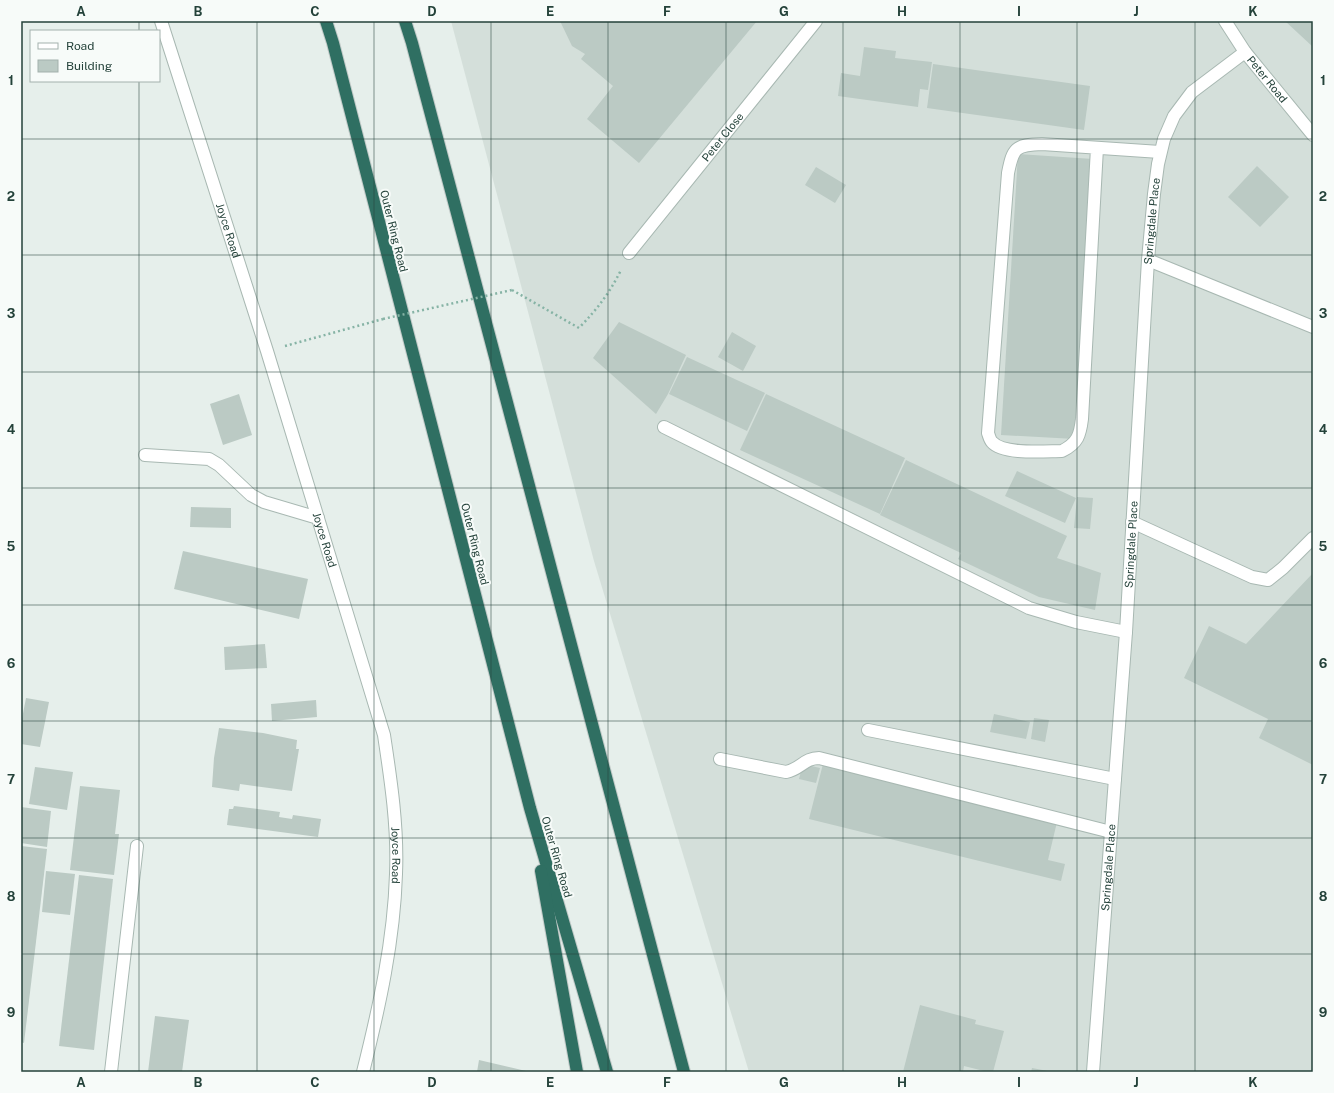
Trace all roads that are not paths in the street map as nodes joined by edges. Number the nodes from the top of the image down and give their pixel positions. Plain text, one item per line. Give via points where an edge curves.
1 (161, 21) edge
2 (326, 21) edge
3 (405, 21) edge
4 (816, 21) edge
5 (1225, 21) edge
6 (1245, 52) junction
7 (1313, 135) edge
8 (1097, 148) junction
9 (1160, 152) junction
10 (629, 253) road end
11 (1148, 260) junction
12 (1313, 327) edge
13 (664, 427) dead end
14 (145, 455) dead end
15 (318, 518) junction
16 (1132, 522) junction
17 (1313, 538) edge
18 (1126, 632) junction
19 (868, 730) dead end
20 (720, 759) dead end
21 (1115, 779) junction
22 (530, 808) junction
23 (1111, 832) junction
24 (136, 846) dead end
25 (111, 1072) edge
26 (363, 1072) edge
27 (577, 1072) edge
28 (607, 1072) edge
29 (686, 1072) edge
30 (1093, 1072) edge

1 - 15 street, Joyce Road
2 - 22 highway, Outer Ring Road
3 - 29 highway
4 - 10 street, Peter Close
5 - 6 street, Peter Road
6 - 7 street, Peter Road
6 - 9 street, Springdale Place via 1192,92 1174,116
8 - 8 street via 1029,144 1019,147 1011,158 988,433 991,442 999,447 1011,450 1062,451 1069,448 1080,433
8 - 9 street
9 - 11 street, Springdale Place
11 - 12 street
11 - 16 street, Springdale Place
13 - 18 street via 1029,608 1076,622
14 - 15 street via 209,459 220,465 251,495 264,502
15 - 26 street, Joyce Road via 384,735 395,822 396,874 389,952
16 - 17 street via 1252,577 1268,580
16 - 18 street, Springdale Place
18 - 21 street, Springdale Place
19 - 21 street
20 - 23 street via 786,772 794,770 811,758 819,758
21 - 23 street, Springdale Place
22 - 27 highway
22 - 28 highway, Outer Ring Road
23 - 30 street, Springdale Place
24 - 25 street

